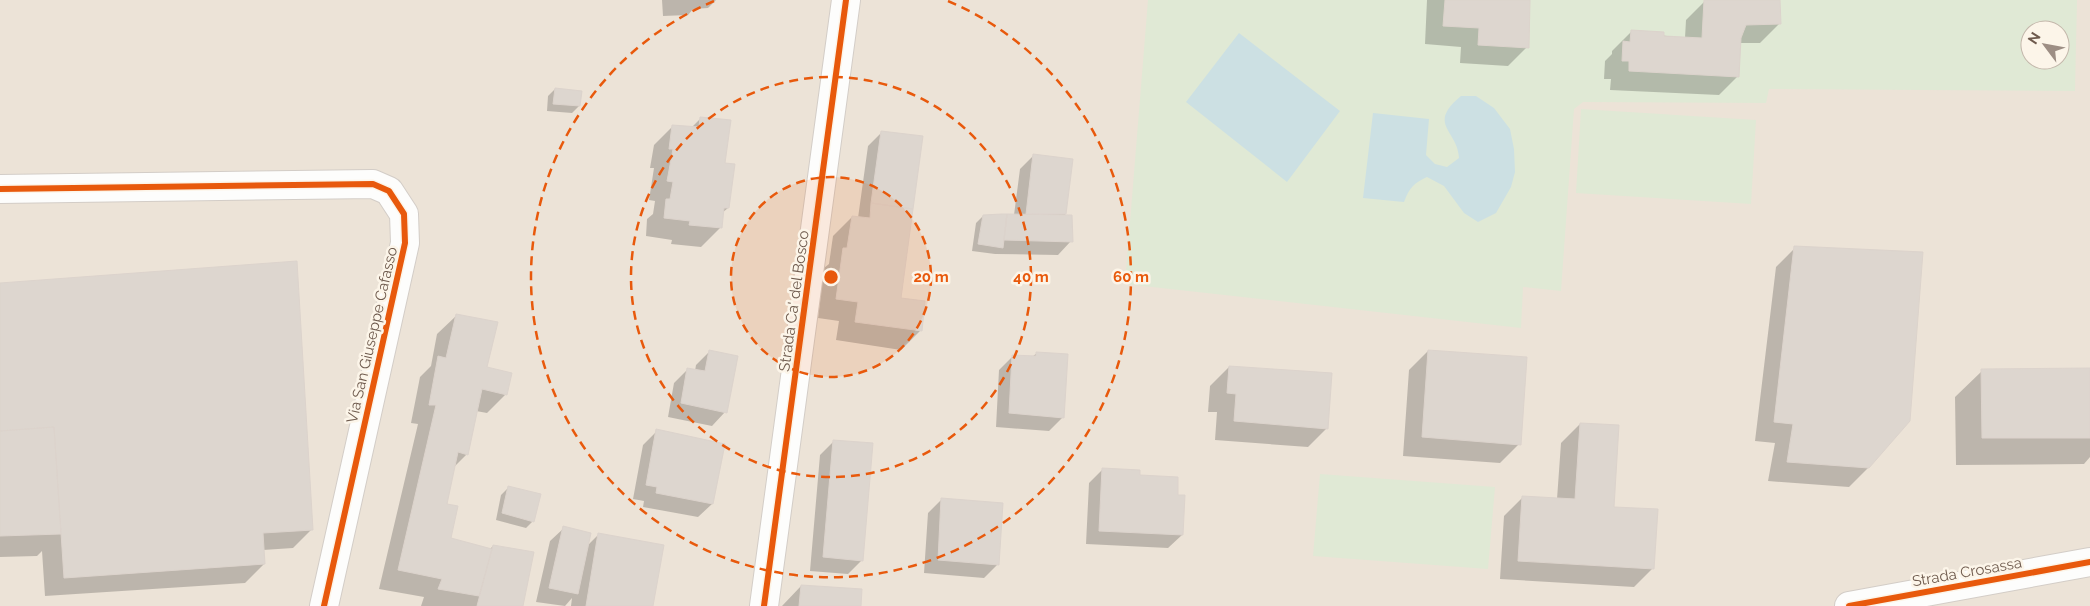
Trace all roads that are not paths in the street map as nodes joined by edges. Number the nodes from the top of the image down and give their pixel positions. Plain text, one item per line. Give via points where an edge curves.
1 (846, 0) edge
2 (0, 189) edge
3 (2090, 562) edge
4 (324, 606) edge
5 (764, 606) edge
6 (1849, 606) edge

1 - 5 street, Strada Ca' del Bosco
2 - 4 street, Via San Giuseppe Cafasso via 373,184 389,191 404,214 405,243
3 - 6 street, Strada Crosassa

